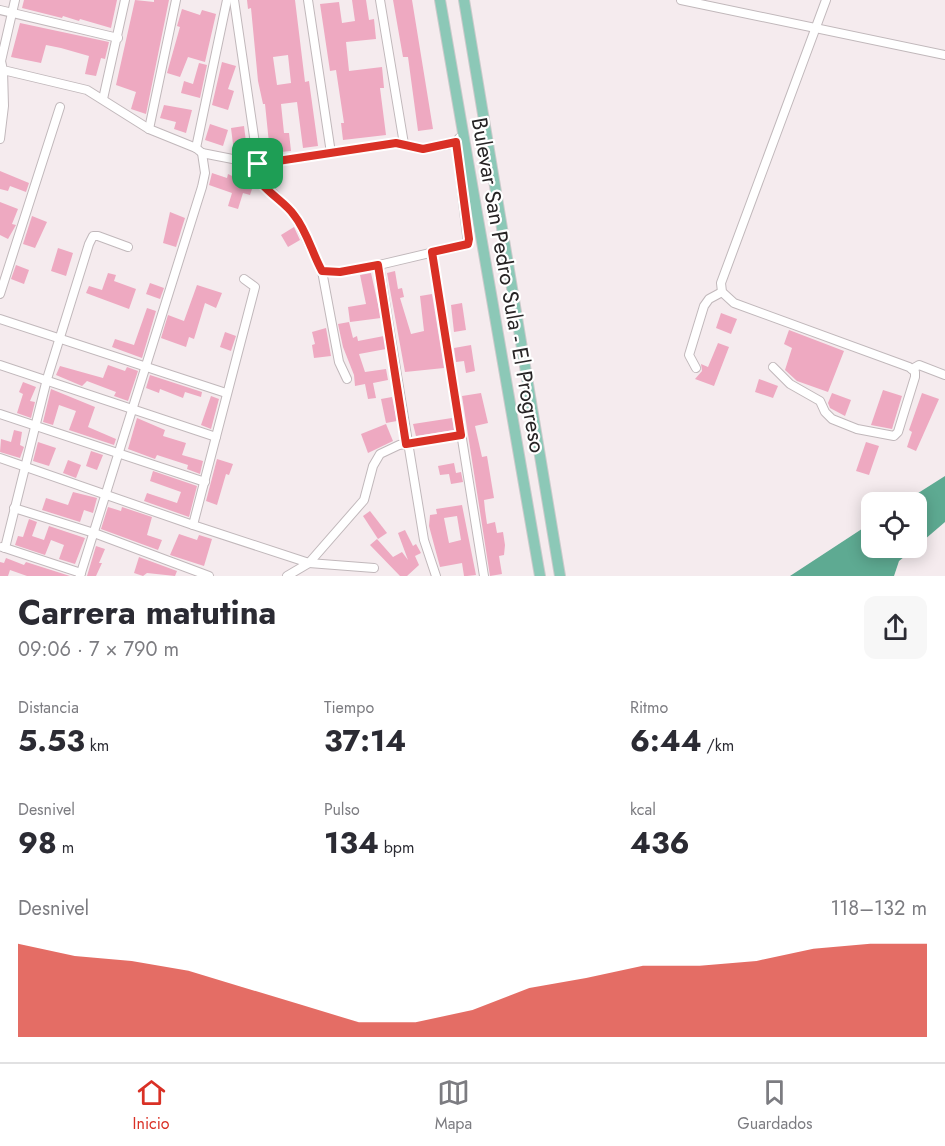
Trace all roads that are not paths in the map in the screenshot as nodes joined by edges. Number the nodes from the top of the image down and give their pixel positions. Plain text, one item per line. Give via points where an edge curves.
1 (15, 0) edge
2 (125, 0) edge
3 (176, 0) edge
4 (227, 0) edge
5 (234, 0) edge
6 (308, 0) edge
7 (380, 0) edge
8 (440, 0) edge
9 (464, 0) edge
10 (681, 0) edge
11 (826, 0) edge
12 (0, 10) edge
13 (12, 13) junction
14 (816, 28) junction
15 (118, 38) junction
16 (945, 55) edge
17 (1, 64) edge
18 (104, 99) junction
19 (60, 107) dead end
20 (149, 129) junction
21 (463, 131) junction
22 (0, 139) edge
23 (456, 142) junction
24 (404, 144) junction
25 (199, 151) junction
26 (331, 153) junction
27 (258, 164) junction
28 (128, 247) dead end
29 (432, 252) junction
30 (378, 265) junction
31 (322, 271) junction
32 (244, 279) dead end
33 (722, 292) junction
34 (0, 294) edge
35 (0, 319) edge
36 (60, 339) junction
37 (0, 365) edge
38 (773, 367) dead end
39 (146, 368) junction
40 (696, 368) dead end
41 (912, 369) junction
42 (945, 375) edge
43 (47, 379) junction
44 (347, 379) dead end
45 (226, 393) junction
46 (133, 409) junction
47 (0, 414) edge
48 (36, 427) junction
49 (461, 435) junction
50 (216, 437) junction
51 (406, 444) junction
52 (119, 453) junction
53 (0, 458) edge
54 (25, 466) junction
55 (205, 482) junction
56 (106, 493) junction
57 (14, 507) junction
58 (193, 525) junction
59 (94, 533) junction
60 (2, 547) edge
61 (309, 563) junction
62 (374, 568) dead end
63 (81, 575) edge
64 (209, 576) edge
65 (287, 576) edge
66 (436, 576) edge
67 (484, 576) edge
68 (540, 576) edge
69 (560, 576) edge

1 - 13 street
2 - 15 street
3 - 20 street
4 - 25 street
5 - 27 street
6 - 26 street
7 - 24 street
8 - 21 main road, Bulevar San Pedro Sula - El Progreso
9 - 69 main road, Bulevar San Pedro Sula - El Progreso
10 - 14 street
11 - 14 street
12 - 13 street
13 - 15 street
13 - 17 street
14 - 16 street
14 - 33 street via 721,283
15 - 18 street
17 - 18 street via 87,90
17 - 22 street via 4,106
18 - 20 street
19 - 34 street
20 - 25 street
21 - 23 street
21 - 68 main road, Bulevar San Pedro Sula - El Progreso
23 - 24 street via 423,149
23 - 29 street via 468,244
24 - 26 street
25 - 27 street
25 - 39 street via 205,173 202,187
26 - 27 street
27 - 31 street via 255,175 295,215
28 - 36 street via 93,236
29 - 30 street
29 - 49 street
30 - 31 street
30 - 51 street
31 - 44 street via 339,362
32 - 45 street via 255,287
33 - 40 street via 704,306 689,355
33 - 41 street via 734,303
35 - 36 street
36 - 39 street
36 - 43 street
37 - 43 street
38 - 41 street via 790,384 820,401 832,419 857,429 894,436 915,377
39 - 45 street
39 - 46 street
41 - 42 street via 919,365
43 - 46 street
43 - 48 street
45 - 50 street
46 - 50 street
46 - 52 street
47 - 48 street
48 - 52 street
48 - 54 street
49 - 51 street
49 - 67 street
50 - 55 street
51 - 61 street via 387,449 376,459 364,500
51 - 66 street via 424,540
52 - 55 street
52 - 56 street
53 - 54 street
54 - 56 street
54 - 57 street
55 - 58 street
56 - 58 street
56 - 59 street
57 - 59 street
57 - 60 street
58 - 61 street
59 - 63 street
59 - 64 street
60 - 63 street
61 - 62 street
61 - 65 street

